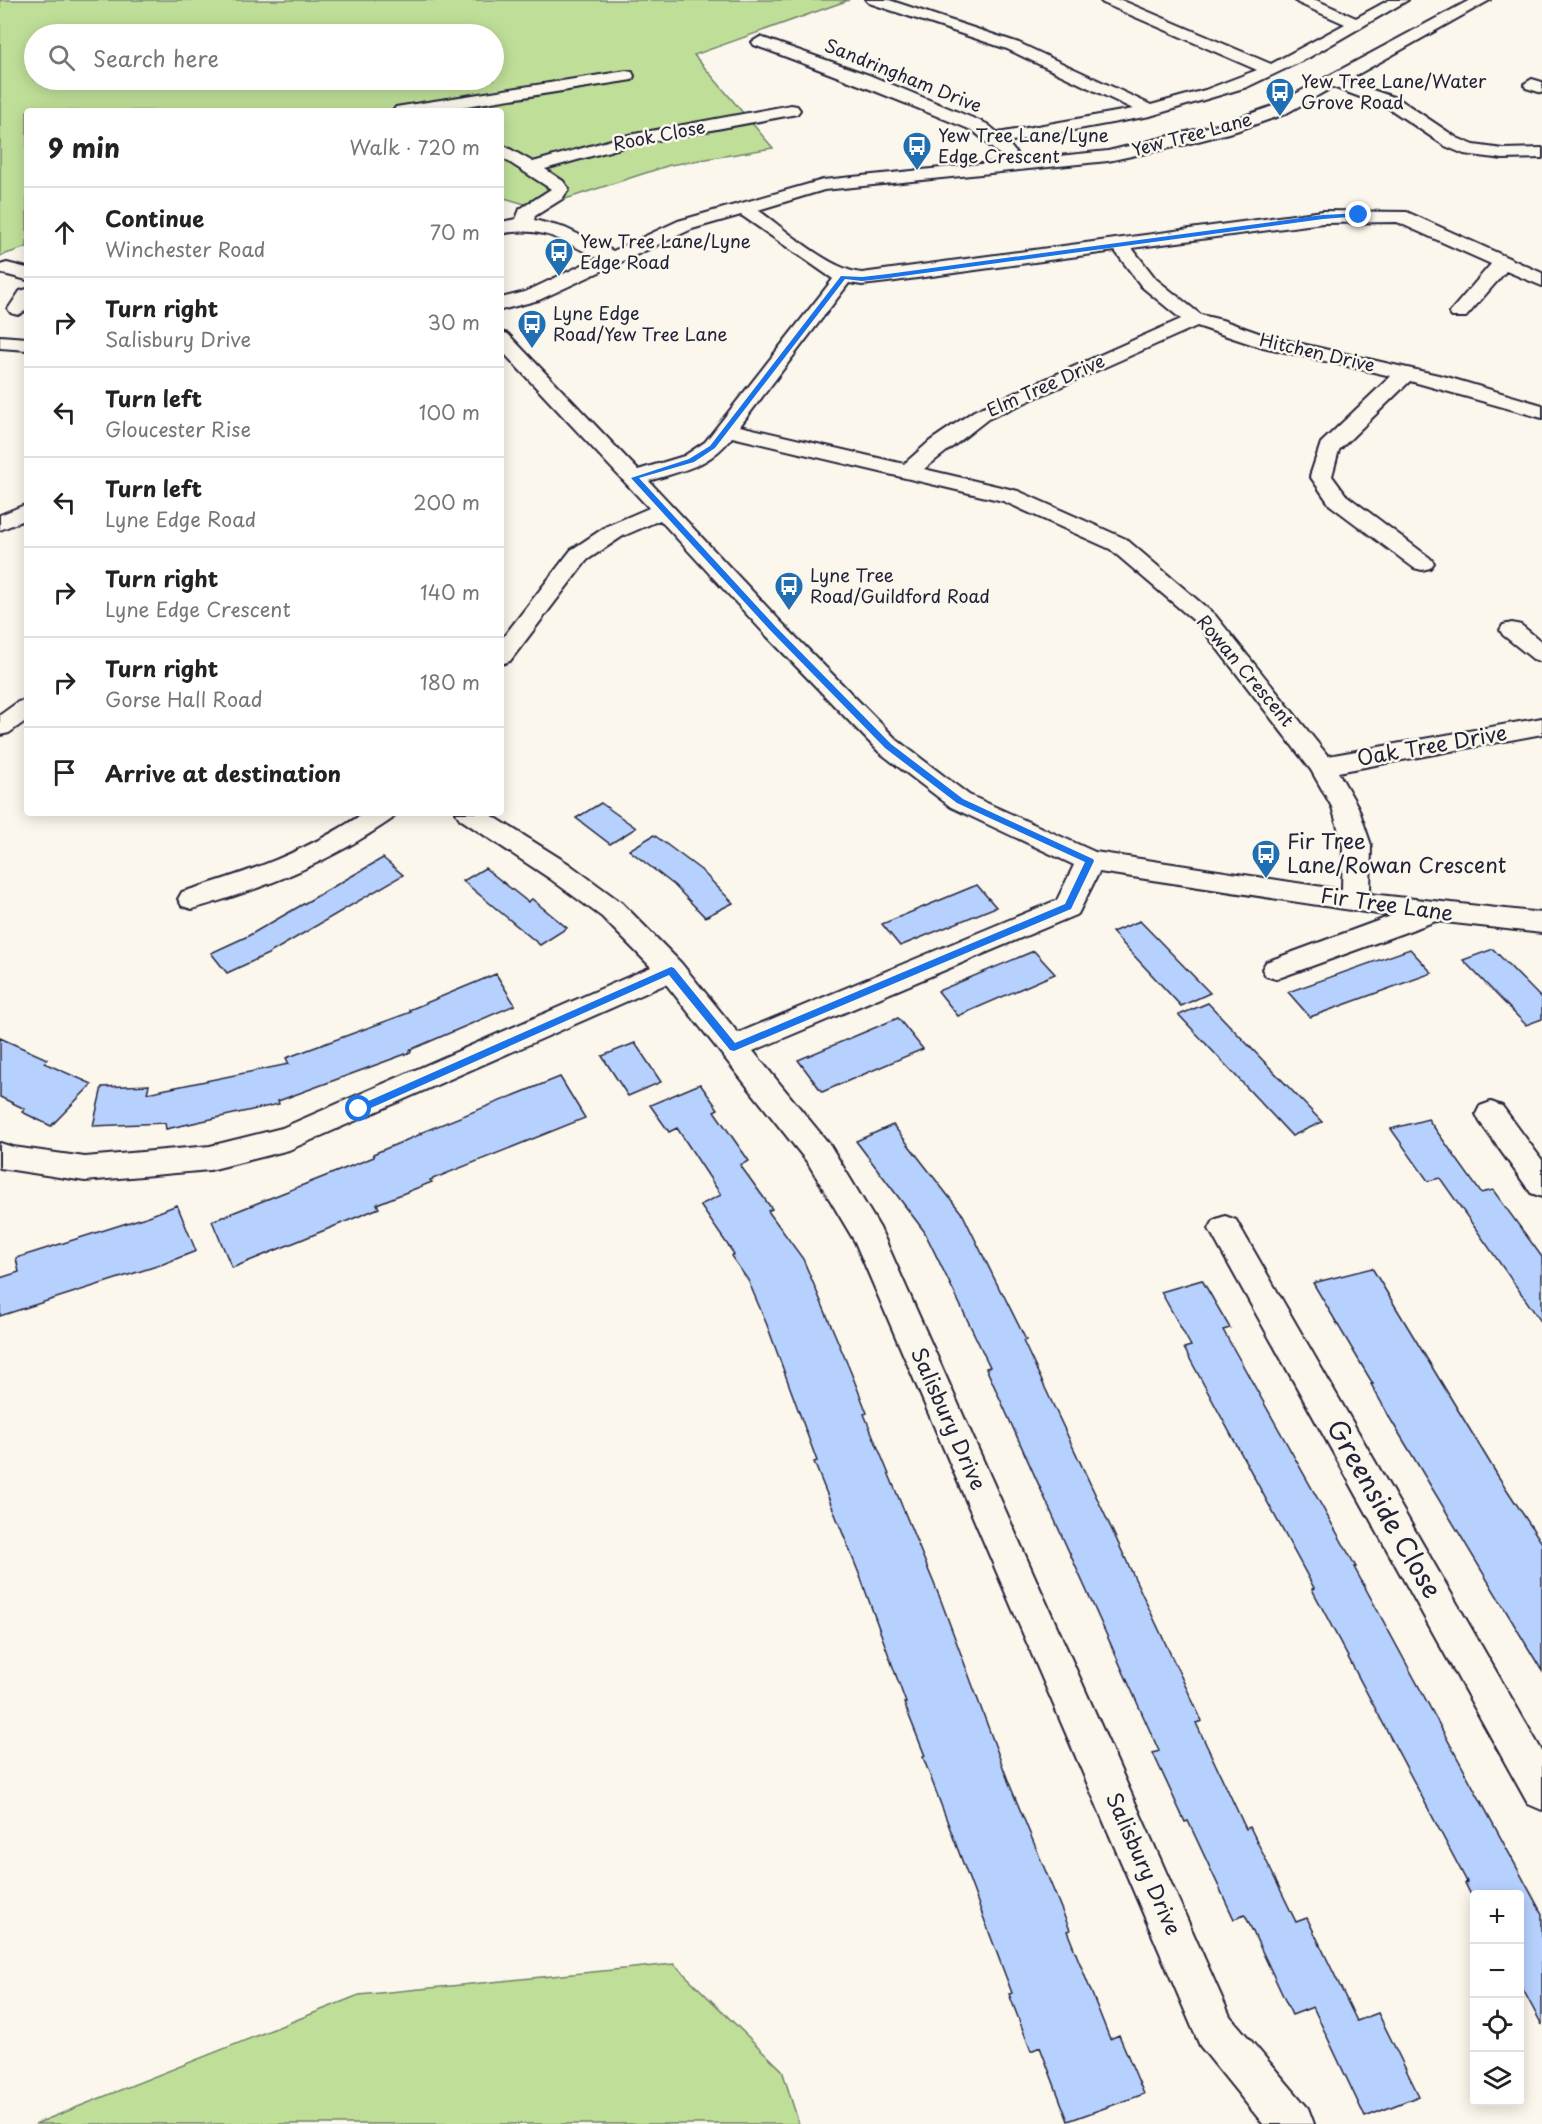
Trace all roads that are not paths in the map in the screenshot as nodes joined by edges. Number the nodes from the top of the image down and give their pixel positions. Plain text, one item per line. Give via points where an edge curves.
1 (874, 0) edge
2 (1108, 0) edge
3 (1303, 0) edge
4 (1400, 0) edge
5 (1482, 0) edge
6 (1357, 24) junction
7 (760, 42) dead end
8 (1308, 52) junction
9 (1356, 68) junction
10 (1270, 70) junction
11 (626, 76) dead end
12 (1334, 82) junction
13 (440, 108) edge
14 (791, 110) dead end
15 (1150, 111) junction
16 (673, 132) junction
17 (995, 139) junction
18 (690, 148) dead end
19 (504, 151) edge
20 (1542, 153) edge
21 (1017, 167) junction
22 (530, 168) junction
23 (744, 208) junction
24 (524, 223) junction
25 (504, 227) edge
26 (1120, 245) junction
27 (613, 259) junction
28 (1503, 262) junction
29 (6, 269) dead end
30 (24, 273) edge
31 (844, 277) junction
32 (1542, 280) edge
33 (504, 303) edge
34 (1459, 313) dead end
35 (1195, 320) junction
36 (504, 341) edge
37 (0, 342) edge
38 (24, 344) edge
39 (1406, 373) junction
40 (1542, 412) edge
41 (727, 429) junction
42 (909, 471) junction
43 (634, 478) junction
44 (663, 510) junction
45 (24, 512) edge
46 (0, 523) edge
47 (1422, 563) dead end
48 (1512, 630) dead end
49 (504, 652) edge
50 (1542, 654) edge
51 (24, 710) edge
52 (1542, 726) edge
53 (0, 727) edge
54 (1322, 765) junction
55 (378, 816) edge
56 (474, 816) edge
57 (1090, 861) junction
58 (192, 899) dead end
59 (1356, 902) junction
60 (1431, 911) junction
61 (1542, 923) edge
62 (1276, 969) dead end
63 (671, 970) junction
64 (734, 1047) junction
65 (1491, 1114) dead end
66 (3, 1162) edge
67 (1542, 1184) edge
68 (1225, 1229) dead end
69 (1542, 1790) edge
70 (1292, 2124) edge

1 - 15 street via 1013,46
2 - 10 street
3 - 6 street
4 - 6 street
5 - 9 street, Yew Tree Lane
6 - 8 street
7 - 17 street, Sandringham Drive via 863,79 981,128
8 - 9 street
8 - 10 street
9 - 12 street, Yew Tree Lane
10 - 15 street via 1242,83
11 - 13 street
12 - 20 street via 1393,103 1450,142 1470,150
12 - 21 street, Yew Tree Lane via 1280,110 1179,141 1108,156
14 - 16 street, Rook Close
15 - 17 street
16 - 18 street
16 - 22 street, Rook Close via 599,147
17 - 21 street, Sandringham Drive
19 - 22 street
21 - 23 street, Yew Tree Lane via 823,185
22 - 24 street via 560,189 527,213
23 - 27 street, Yew Tree Lane via 685,225
23 - 31 street
24 - 25 street
24 - 27 street via 561,233
26 - 28 street via 1323,217 1400,216
26 - 31 street via 888,276
26 - 35 street, Hitchen Drive via 1149,283
27 - 33 street, Yew Tree Lane via 532,296
28 - 32 street
28 - 34 street
29 - 30 street
31 - 41 street
35 - 39 street, Hitchen Drive via 1261,341
35 - 42 street, Elm Tree Drive via 981,415
36 - 43 street, Fir Tree Lane
37 - 38 street
39 - 40 street, Hitchen Drive
39 - 47 street via 1329,448 1321,476 1338,500
41 - 42 street, Rowan Crescent
41 - 43 street via 702,455
42 - 54 street, Rowan Crescent via 1010,496 1118,544 1207,620
43 - 44 street, Fir Tree Lane
44 - 49 street via 615,531 579,555
44 - 57 street, Fir Tree Lane via 888,746 960,801
45 - 46 street
48 - 50 street
51 - 53 street
52 - 54 street, Oak Tree Drive
54 - 59 street, Rowan Crescent via 1345,807 1357,845
55 - 58 street via 290,868
56 - 63 street, Salisbury Drive via 612,910
57 - 59 street, Fir Tree Lane
57 - 64 street via 1068,907
59 - 60 street, Fir Tree Lane
60 - 61 street, Fir Tree Lane
60 - 62 street
63 - 64 street, Salisbury Drive
63 - 66 street via 289,1138 210,1158 85,1169
64 - 70 street, Salisbury Drive via 819,1154 869,1237 1215,2031
65 - 67 street
68 - 69 street, Greenside Close

